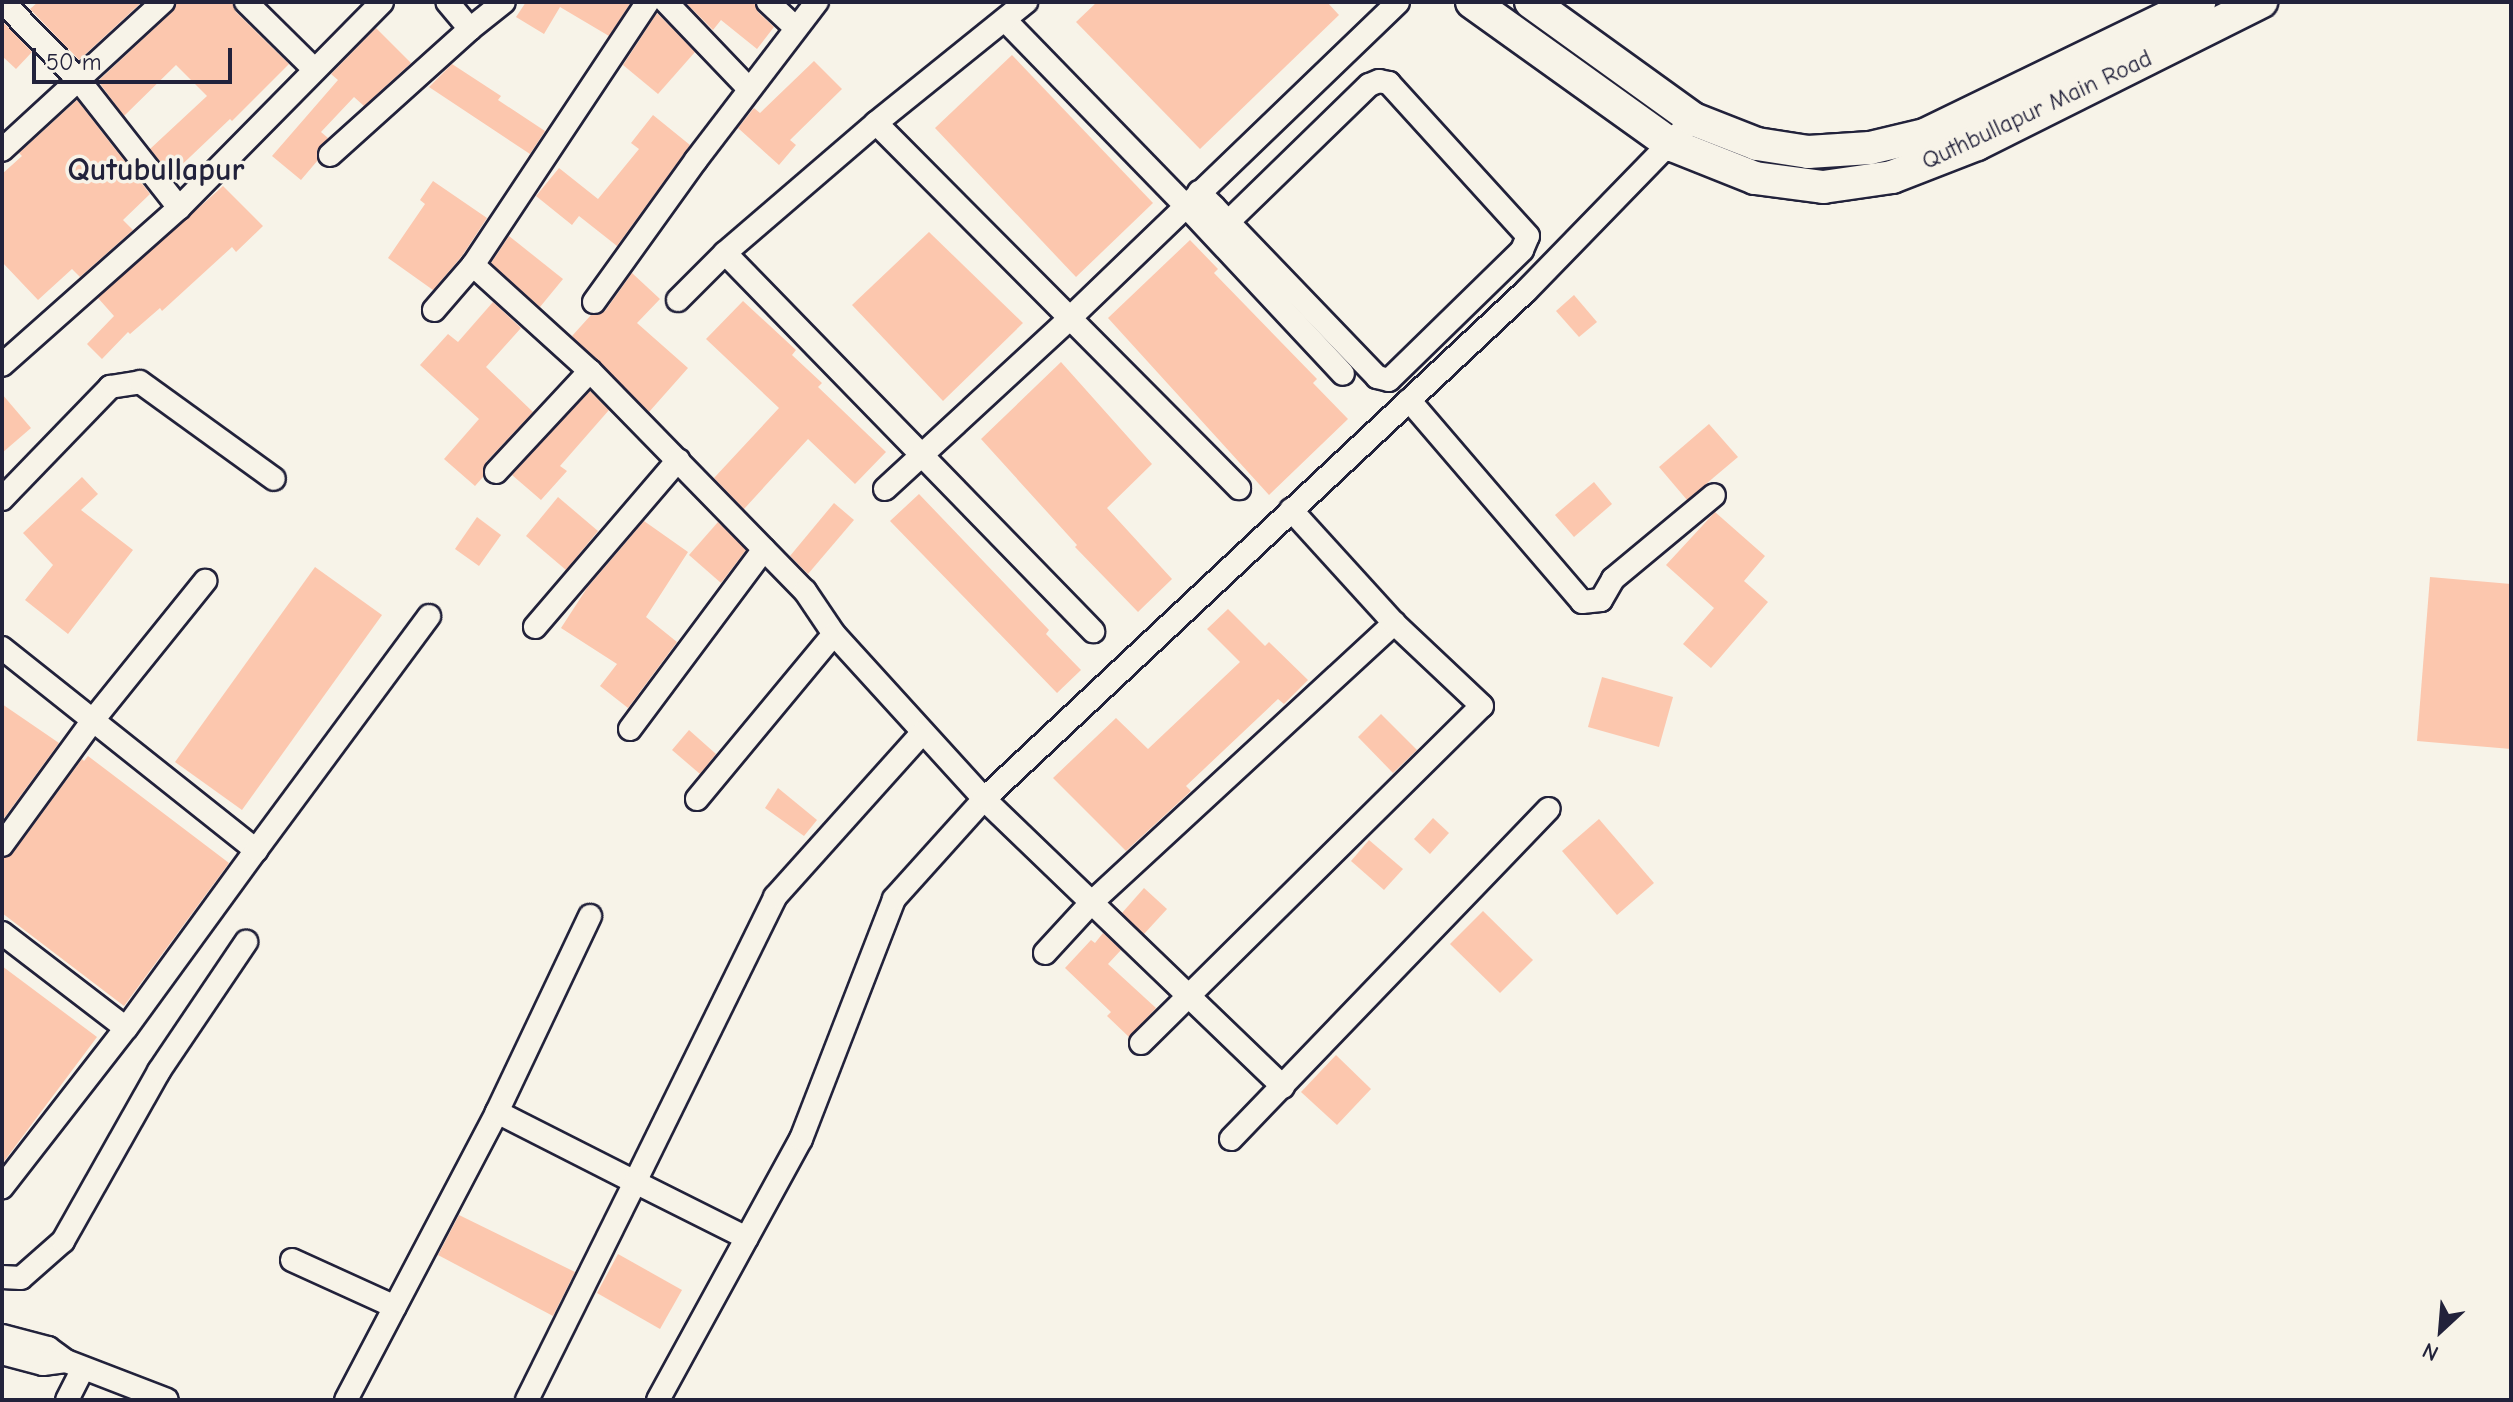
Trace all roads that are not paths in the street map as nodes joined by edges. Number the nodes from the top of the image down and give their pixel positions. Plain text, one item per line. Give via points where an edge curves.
1 (3, 2) edge
2 (163, 2) edge
3 (246, 2) edge
4 (382, 2) edge
5 (447, 2) edge
6 (504, 2) edge
7 (648, 2) edge
8 (666, 2) edge
9 (768, 2) edge
10 (817, 2) edge
11 (1026, 2) edge
12 (1398, 2) edge
13 (1472, 2) edge
14 (1531, 2) edge
15 (2199, 2) edge
16 (2261, 2) edge
17 (1005, 20) junction
18 (795, 27) junction
19 (470, 29) junction
20 (313, 68) junction
21 (78, 79) junction
22 (749, 89) junction
23 (1693, 119) junction
24 (876, 123) junction
25 (1672, 145) junction
26 (2, 150) edge
27 (330, 155) dead end
28 (1192, 198) junction
29 (179, 208) junction
30 (1228, 222) junction
31 (725, 253) junction
32 (473, 265) junction
33 (678, 300) dead end
34 (594, 302) dead end
35 (434, 310) dead end
36 (1070, 318) junction
37 (2, 365) edge
38 (590, 371) junction
39 (1343, 374) dead end
40 (1409, 400) junction
41 (922, 455) junction
42 (678, 460) junction
43 (496, 472) dead end
44 (274, 479) dead end
45 (1239, 488) dead end
46 (885, 489) dead end
47 (1714, 495) dead end
48 (2, 499) edge
49 (1291, 510) junction
50 (764, 549) junction
51 (205, 581) dead end
52 (429, 616) dead end
53 (1394, 623) junction
54 (535, 627) dead end
55 (1093, 631) dead end
56 (834, 634) junction
57 (2, 648) edge
58 (93, 720) junction
59 (630, 729) dead end
60 (922, 733) junction
61 (697, 799) dead end
62 (984, 799) junction
63 (1549, 809) dead end
64 (2, 845) edge
65 (256, 850) junction
66 (1091, 903) junction
67 (590, 916) dead end
68 (2, 933) edge
69 (246, 942) dead end
70 (1045, 953) dead end
71 (1188, 995) junction
72 (126, 1028) junction
73 (1141, 1043) dead end
74 (1283, 1087) junction
75 (497, 1112) junction
76 (1231, 1139) dead end
77 (635, 1182) junction
78 (2, 1187) edge
79 (747, 1238) junction
80 (292, 1260) dead end
81 (2, 1277) edge
82 (395, 1307) junction
83 (2, 1336) edge
84 (2, 1353) edge
85 (74, 1365) junction
86 (67, 1400) edge
87 (167, 1400) edge
88 (346, 1400) edge
89 (527, 1400) edge
90 (658, 1400) edge

1 - 21 street
2 - 21 street
3 - 20 street
4 - 20 street
5 - 19 street
6 - 19 street
7 - 32 street
8 - 22 street
9 - 18 street
10 - 18 street
11 - 17 street
12 - 28 street
13 - 25 main road, Quthbullapur Main Road
14 - 23 main road, Quthbullapur Main Road
15 - 23 main road, Quthbullapur Main Road via 1925,135 1870,148 1808,152 1757,144
16 - 25 main road, Quthbullapur Main Road via 1977,144 1892,177 1823,187 1755,178
17 - 24 street
17 - 28 street
18 - 22 street
19 - 27 street
20 - 29 street
21 - 26 street
21 - 29 street
22 - 34 street
23 - 25 street
24 - 31 street
24 - 36 street
25 - 40 street
28 - 30 street
28 - 36 street
28 - 39 street
29 - 37 street
30 - 30 street via 1377,377 1389,380 1522,250 1528,236 1389,83 1379,81
31 - 33 street
31 - 41 street
32 - 35 street
32 - 38 street
36 - 41 street
36 - 45 street
38 - 42 street
38 - 43 street
40 - 47 street via 1582,602 1601,600 1613,579
40 - 49 street
41 - 46 street
41 - 55 street
42 - 50 street
42 - 54 street
44 - 48 street via 140,382 110,387
49 - 53 street
49 - 62 street
50 - 56 street via 805,591
50 - 59 street
51 - 58 street
52 - 65 street
53 - 66 street
53 - 71 street via 1482,706
56 - 60 street
56 - 61 street
57 - 58 street
58 - 64 street
58 - 65 street
60 - 62 street
60 - 77 street via 775,897
62 - 66 street
62 - 79 street via 894,899 801,1139
63 - 74 street
65 - 72 street
66 - 70 street
66 - 71 street
67 - 75 street
68 - 72 street
69 - 81 street via 159,1071 63,1241 21,1278
71 - 73 street
71 - 74 street
72 - 78 street
74 - 76 street
75 - 77 street
75 - 82 street
77 - 79 street
77 - 89 street
79 - 90 street
80 - 82 street
82 - 88 street
83 - 85 street via 48,1348
84 - 85 street via 43,1364
85 - 86 street
85 - 87 street

